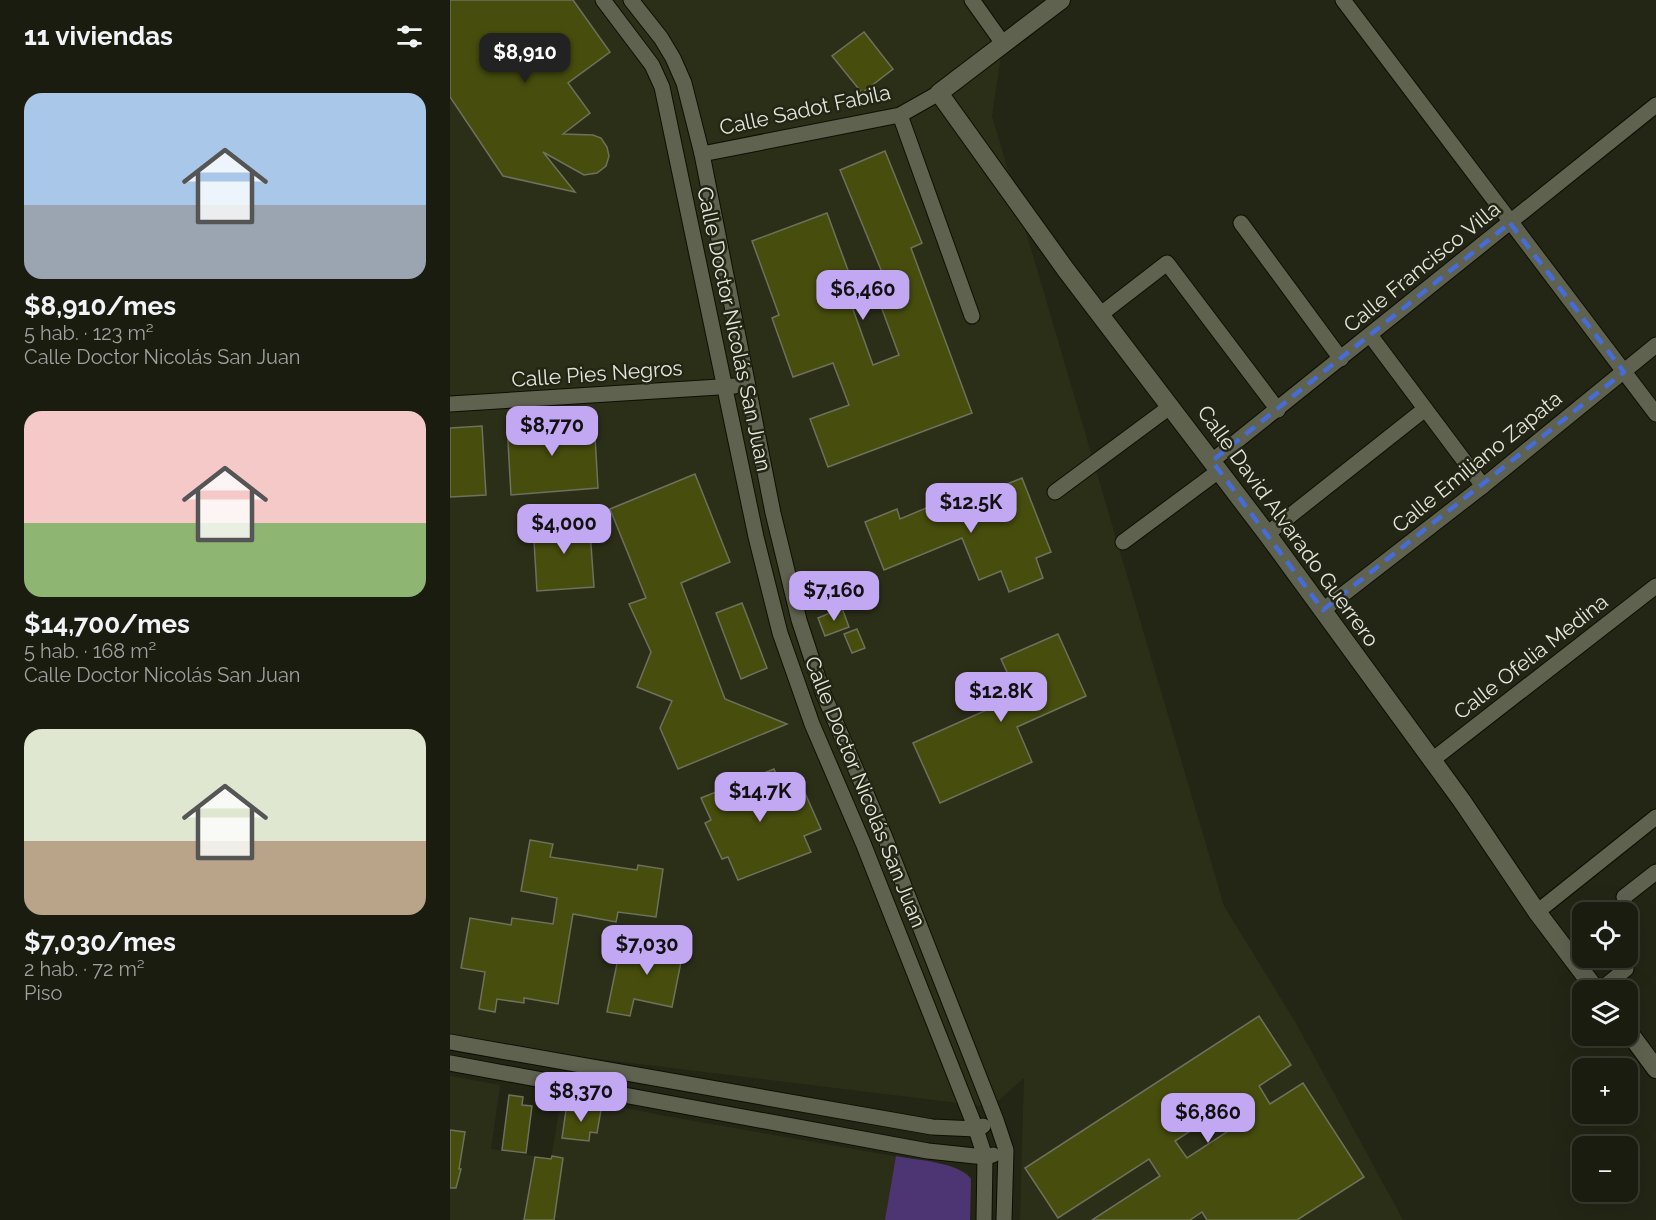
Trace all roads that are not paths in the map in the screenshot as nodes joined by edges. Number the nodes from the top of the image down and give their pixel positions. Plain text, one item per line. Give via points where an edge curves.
1 (603, 0) edge
2 (632, 0) edge
3 (972, 0) edge
4 (1061, 0) edge
5 (1343, 0) edge
6 (1004, 45) junction
7 (939, 93) junction
8 (1656, 105) edge
9 (900, 115) junction
10 (702, 154) junction
11 (1241, 223) dead end
12 (1510, 223) junction
13 (1101, 314) junction
14 (972, 316) dead end
15 (1370, 335) junction
16 (1656, 345) edge
17 (1341, 359) junction
18 (1624, 372) junction
19 (747, 384) junction
20 (725, 387) junction
21 (450, 404) edge
22 (1171, 406) junction
23 (1425, 409) junction
24 (1278, 410) junction
25 (1656, 414) edge
26 (1216, 465) junction
27 (1483, 486) junction
28 (1055, 492) dead end
29 (1267, 534) junction
30 (1123, 542) dead end
31 (1656, 586) edge
32 (1323, 610) junction
33 (1431, 760) junction
34 (1656, 817) edge
35 (1656, 872) edge
36 (1624, 897) dead end
37 (1537, 912) junction
38 (1626, 969) dead end
39 (1590, 980) edge
40 (1611, 980) edge
41 (450, 1042) edge
42 (1638, 1044) edge
43 (450, 1063) edge
44 (1655, 1067) edge
45 (996, 1120) junction
46 (976, 1129) junction
47 (1006, 1150) junction
48 (986, 1158) junction
49 (984, 1220) edge
50 (1004, 1220) edge

1 - 20 street, Calle Doctor Nicolás San Juan via 652,65 662,87
2 - 10 street, Calle Doctor Nicolás San Juan via 673,58 684,83
3 - 6 street
4 - 6 street, Calle Sadot Fabila
5 - 12 street
6 - 7 street, Calle Sadot Fabila
7 - 9 street, Calle Sadot Fabila
7 - 13 street, Calle David Alvarado Guerrero
8 - 12 street, Calle Francisco Villa
9 - 10 street, Calle Sadot Fabila
9 - 14 street
10 - 19 street, Calle Doctor Nicolás San Juan
11 - 17 street
12 - 15 street, Calle Francisco Villa
12 - 18 street
13 - 22 street, Calle David Alvarado Guerrero
13 - 24 street via 1167,263
15 - 17 street, Calle Francisco Villa
15 - 23 street
16 - 18 street, Calle Emiliano Zapata
17 - 24 street, Calle Francisco Villa
18 - 25 street
18 - 27 street, Calle Emiliano Zapata
19 - 20 street, Calle Pies Negros
19 - 45 street, Calle Doctor Nicolás San Juan via 776,530 823,693 884,835
20 - 21 street, Calle Pies Negros
20 - 46 street, Calle Doctor Nicolás San Juan via 756,537 780,633 803,702
22 - 26 street, Calle David Alvarado Guerrero
22 - 28 street
23 - 27 street
23 - 29 street
24 - 26 street, Calle Francisco Villa
26 - 29 street, Calle David Alvarado Guerrero
26 - 30 street, Calle Francisco Villa
27 - 32 street, Calle Emiliano Zapata
29 - 32 street, Calle David Alvarado Guerrero
31 - 33 street, Calle Ofelia Medina
32 - 33 street, Calle David Alvarado Guerrero
33 - 37 street, Calle David Alvarado Guerrero
34 - 37 street
35 - 36 street
37 - 39 street, Calle David Alvarado Guerrero
38 - 40 street
41 - 46 street via 932,1127
42 - 44 street
43 - 48 street via 928,1151
45 - 46 street
45 - 47 street, Calle Doctor Nicolás San Juan
46 - 48 street, Calle Doctor Nicolás San Juan
47 - 48 street
47 - 50 street, Calle Doctor Nicolás San Juan
48 - 49 street, Calle Doctor Nicolás San Juan

